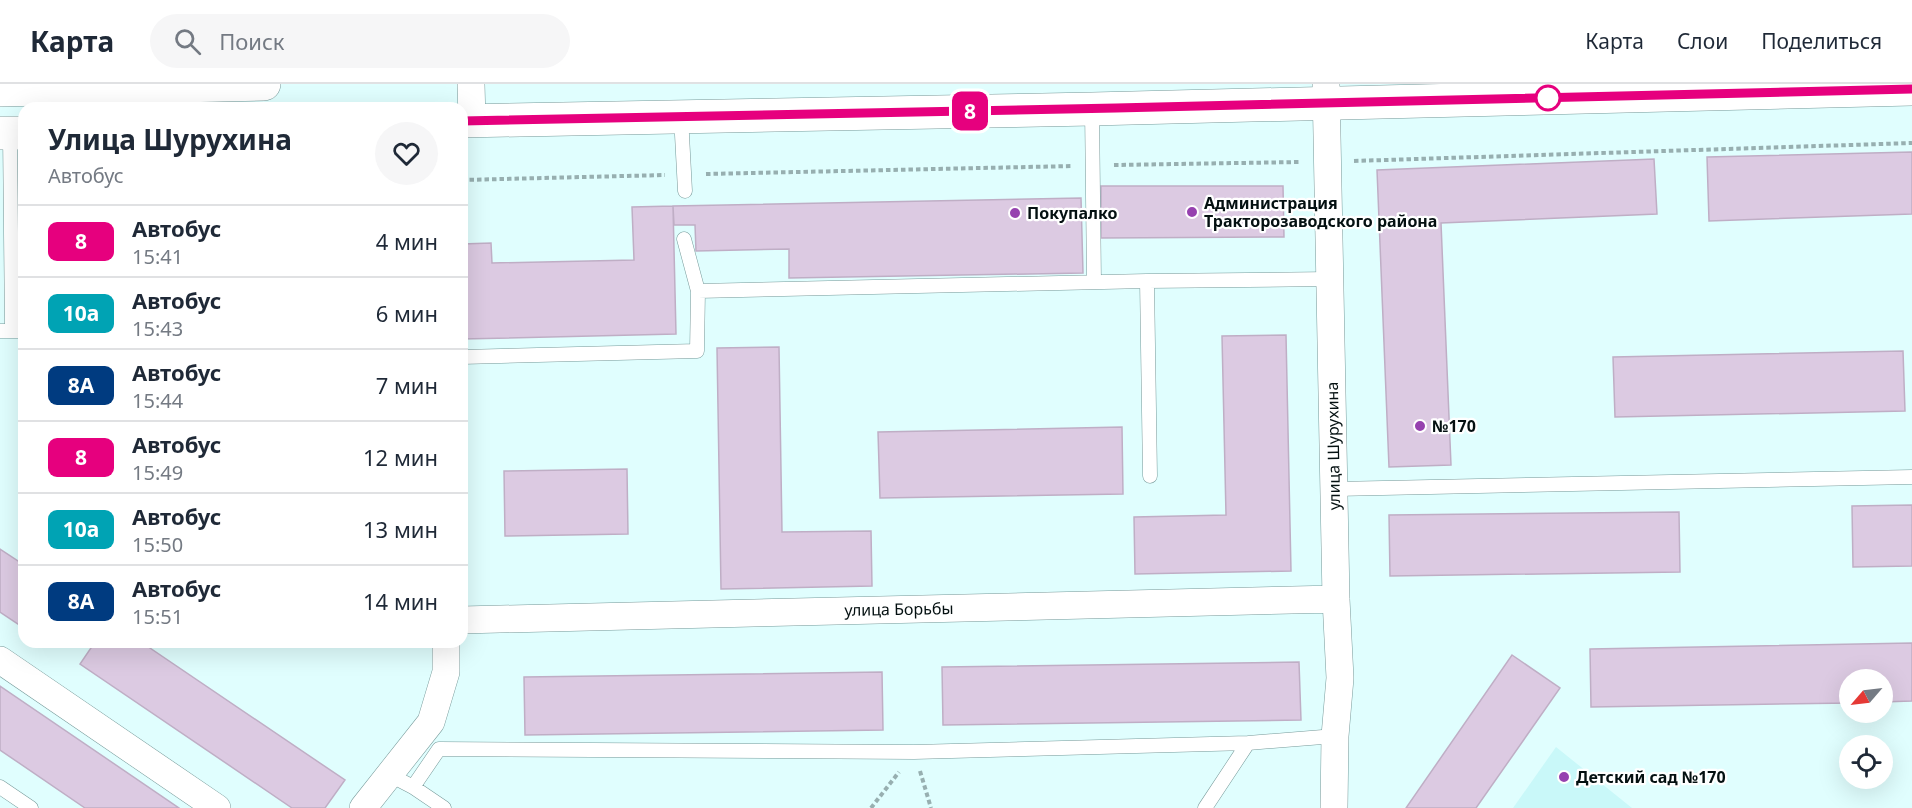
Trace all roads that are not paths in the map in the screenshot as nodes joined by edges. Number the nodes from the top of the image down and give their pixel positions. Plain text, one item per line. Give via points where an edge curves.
1 (264, 84) edge
2 (471, 84) edge
3 (1912, 89) edge
4 (0, 90) edge
5 (1325, 94) edge
6 (468, 104) edge
7 (1092, 109) junction
8 (681, 116) junction
9 (468, 124) edge
10 (11, 133) edge
11 (685, 191) dead end
12 (684, 239) dead end
13 (1329, 279) junction
14 (1147, 281) junction
15 (1094, 282) junction
16 (698, 291) junction
17 (12, 331) edge
18 (468, 357) edge
19 (1150, 476) dead end
20 (1912, 477) edge
21 (1335, 489) junction
22 (1336, 598) junction
23 (468, 620) edge
24 (446, 648) edge
25 (0, 660) edge
26 (1335, 736) junction
27 (1248, 743) junction
28 (401, 781) junction
29 (0, 787) edge
30 (31, 808) edge
31 (217, 808) edge
32 (363, 808) edge
33 (444, 808) edge
34 (1205, 808) edge
35 (1334, 808) edge

1 - 4 main road
2 - 6 street
3 - 5 main road
5 - 7 main road
5 - 13 street, улица Шурухина
7 - 8 main road
7 - 15 lane
8 - 9 main road
8 - 11 lane
10 - 17 lane
12 - 16 lane
13 - 14 lane
13 - 21 street, улица Шурухина
14 - 15 lane
14 - 19 lane
15 - 16 lane
16 - 18 lane via 697,351
20 - 21 lane
21 - 22 street, улица Шурухина
22 - 23 street, улица Борьбы
22 - 26 street, улица Шурухина via 1340,678
24 - 28 street via 446,672 431,722
25 - 31 street
26 - 27 lane
26 - 35 street, улица Шурухина
27 - 28 lane via 914,752 439,749
27 - 34 lane
28 - 32 street
28 - 33 lane
29 - 30 lane

